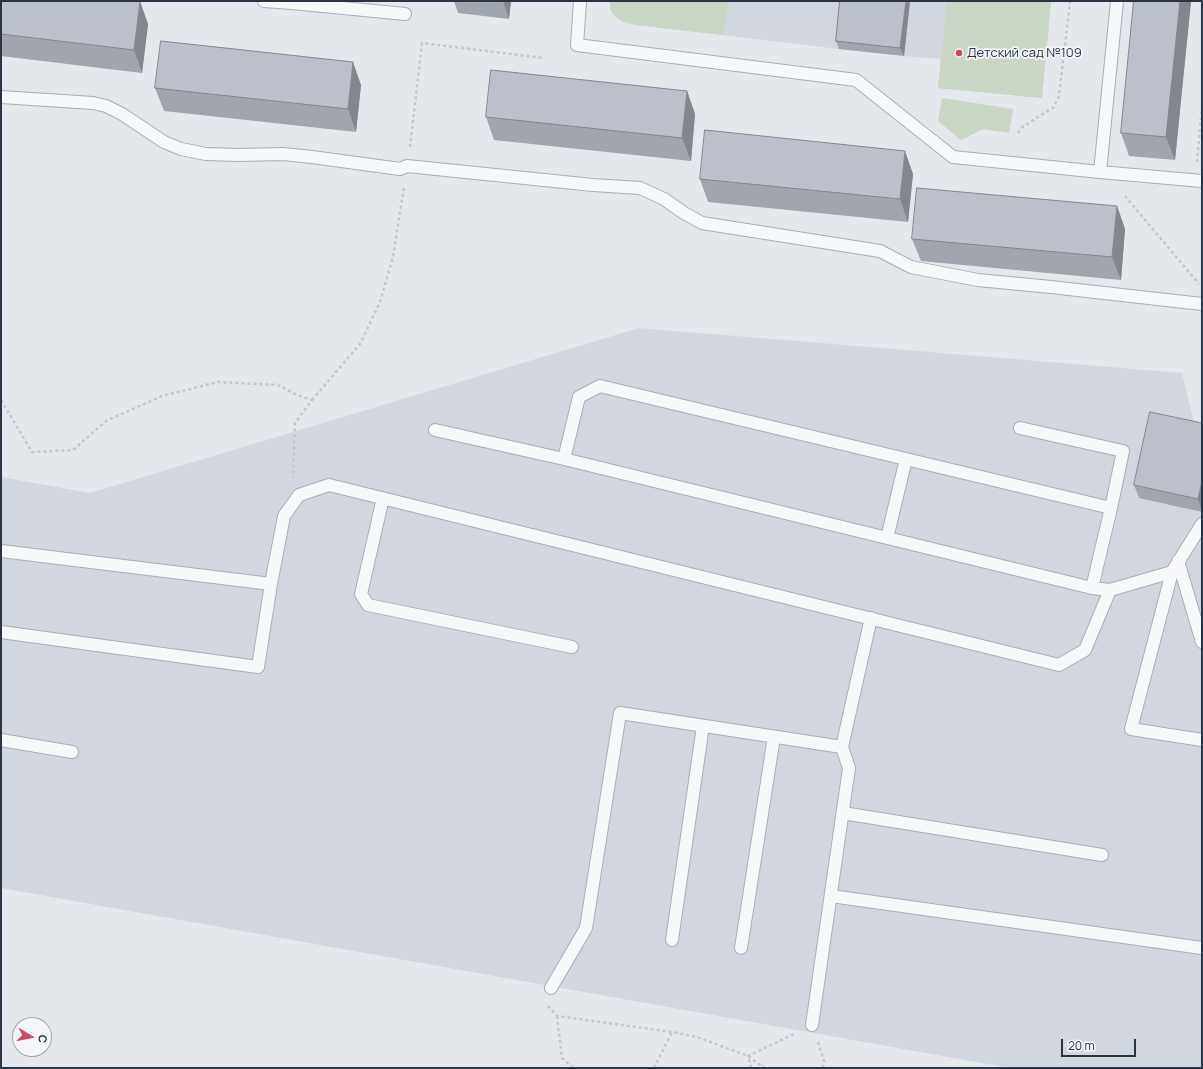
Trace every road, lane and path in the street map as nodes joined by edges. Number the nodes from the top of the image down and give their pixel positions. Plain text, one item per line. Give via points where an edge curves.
1 (264, 1) edge
2 (580, 1) edge
3 (1070, 1) edge
4 (1117, 1) edge
5 (405, 14) dead end
6 (543, 58) dead end
7 (1, 97) edge
8 (1202, 107) edge
9 (1202, 113) edge
10 (1018, 133) dead end
11 (407, 166) junction
12 (1196, 168) dead end
13 (1100, 172) junction
14 (1202, 181) edge
15 (1125, 196) dead end
16 (1202, 287) edge
17 (1202, 304) edge
18 (1, 400) edge
19 (312, 400) junction
20 (1020, 428) dead end
21 (435, 430) dead end
22 (564, 459) junction
23 (906, 459) junction
24 (299, 495) junction
25 (383, 498) junction
26 (1111, 508) junction
27 (1202, 524) edge
28 (886, 538) junction
29 (1, 551) edge
30 (1175, 566) junction
31 (270, 584) junction
32 (1092, 588) junction
33 (1110, 590) junction
34 (872, 618) junction
35 (1, 632) edge
36 (1202, 642) edge
37 (572, 647) dead end
38 (703, 726) junction
39 (774, 737) junction
40 (1, 740) edge
41 (1202, 740) edge
42 (842, 747) junction
43 (72, 752) dead end
44 (843, 812) junction
45 (1102, 855) dead end
46 (831, 896) junction
47 (672, 940) dead end
48 (741, 948) dead end
49 (1202, 948) edge
50 (551, 988) joint
51 (557, 1016) junction
52 (812, 1025) junction
53 (672, 1032) junction
54 (748, 1056) junction
55 (573, 1068) edge
56 (654, 1068) edge
57 (751, 1068) edge
58 (764, 1068) edge
59 (823, 1068) edge

1 - 5 lane
2 - 13 lane via 577,45 856,80 953,157
3 - 10 path via 1059,96 1054,107 1021,128
4 - 13 lane
6 - 11 path via 422,44
7 - 11 lane via 106,106 164,142 181,149 206,154 283,154 400,169
8 - 9 path
9 - 12 path
11 - 17 lane via 640,188 664,199 702,223 880,251 911,267 978,280
11 - 19 path via 393,257 380,302 360,344
13 - 14 lane
15 - 16 path
18 - 19 path via 32,452 73,450 106,421 162,396 218,382 278,384
19 - 24 path via 295,424 293,490
20 - 26 lane via 1123,451
21 - 22 lane
22 - 23 lane via 579,397 600,386
22 - 28 lane
23 - 26 lane
23 - 28 lane
24 - 25 lane via 330,485
24 - 31 lane via 284,516
25 - 34 lane
25 - 37 lane via 361,594 368,605
26 - 32 lane
27 - 30 lane
28 - 32 lane
29 - 31 lane
30 - 33 lane
30 - 36 lane
30 - 41 lane via 1131,729
31 - 35 lane via 258,667
32 - 33 lane
33 - 34 lane via 1085,650 1059,665
34 - 42 lane
38 - 39 lane
38 - 47 lane
38 - 50 lane via 620,713 586,928
39 - 42 lane
39 - 48 lane
40 - 43 lane
42 - 44 lane via 849,768
44 - 45 lane
44 - 46 lane
46 - 49 lane
46 - 52 lane
50 - 51 path via 548,1007
51 - 53 path
51 - 55 path via 562,1058
52 - 54 path
52 - 59 path via 824,1061
53 - 54 path via 697,1037
53 - 56 path
54 - 57 path
54 - 58 path

